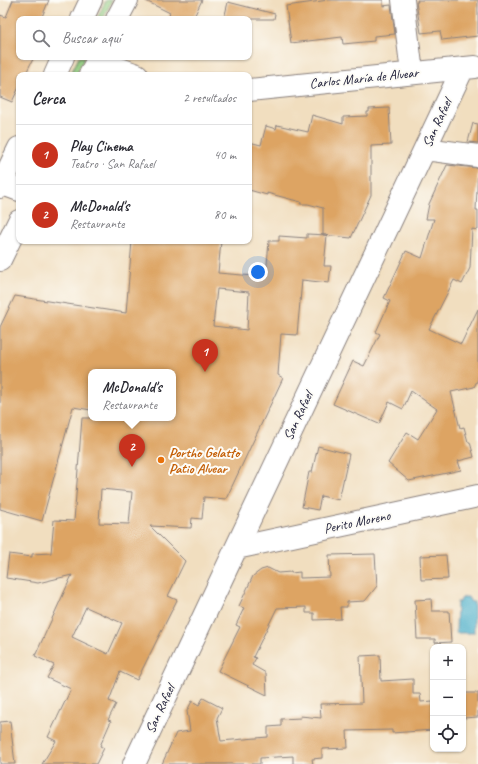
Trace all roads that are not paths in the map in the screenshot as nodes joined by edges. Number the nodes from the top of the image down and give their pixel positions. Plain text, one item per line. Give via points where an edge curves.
1 (91, 0) edge
2 (126, 0) edge
3 (403, 0) edge
4 (83, 16) edge
5 (118, 16) edge
6 (62, 60) edge
7 (95, 64) edge
8 (471, 67) edge
9 (56, 72) edge
10 (126, 72) edge
11 (412, 73) junction
12 (252, 90) edge
13 (425, 149) junction
14 (16, 156) edge
15 (478, 156) edge
16 (5, 186) edge
17 (16, 227) edge
18 (0, 260) edge
19 (478, 496) edge
20 (236, 548) junction
21 (134, 764) edge

1 - 4 street
2 - 5 street
3 - 11 street
6 - 9 street
7 - 10 street
8 - 11 street, Carlos María de Alvear
8 - 13 street, San Rafael
11 - 12 street, Carlos María de Alvear
13 - 15 street
13 - 20 street, San Rafael
14 - 16 street
17 - 18 street
19 - 20 street, Perito Moreno
20 - 21 street, San Rafael

